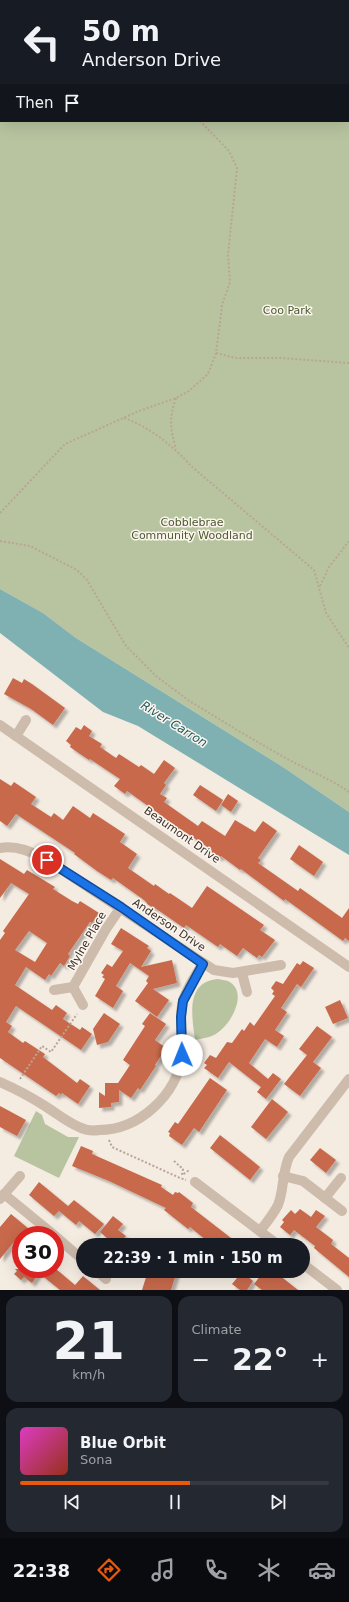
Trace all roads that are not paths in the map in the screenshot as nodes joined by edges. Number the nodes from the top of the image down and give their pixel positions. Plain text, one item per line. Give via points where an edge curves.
1 (26, 720) dead end
2 (0, 725) edge
3 (16, 736) junction
4 (0, 848) edge
5 (121, 907) junction
6 (203, 964) junction
7 (281, 965) dead end
8 (349, 967) edge
9 (242, 972) junction
10 (74, 987) junction
11 (54, 990) dead end
12 (247, 992) dead end
13 (83, 1005) road end
14 (349, 1079) edge
15 (0, 1082) edge
16 (20, 1176) dead end
17 (283, 1176) junction
18 (341, 1178) dead end
19 (195, 1182) road end
20 (2, 1196) edge
21 (325, 1198) junction
22 (342, 1211) dead end
23 (41, 1226) edge
24 (260, 1231) junction
25 (269, 1238) edge
26 (64, 1244) edge
27 (76, 1254) edge
28 (310, 1269) edge
29 (337, 1290) edge

1 - 3 street
2 - 3 street, Beaumont Drive
3 - 8 street, Beaumont Drive
4 - 5 street, Anderson Drive via 20,848 33,852
5 - 6 street, Anderson Drive
5 - 10 street, Mylne Place
6 - 9 street, Anderson Drive via 214,970
6 - 15 street via 183,1001 182,1055 178,1072 170,1089 160,1101 130,1124 105,1130 79,1128
7 - 9 street, Anderson Drive
9 - 12 street
10 - 11 street, Mylne Place
10 - 13 street, Mylne Place
14 - 17 street via 288,1157
16 - 20 street
17 - 21 street via 304,1181
17 - 24 street via 278,1205
18 - 21 street
19 - 24 street
20 - 23 street
21 - 22 street
24 - 25 street
26 - 27 street
28 - 29 street

